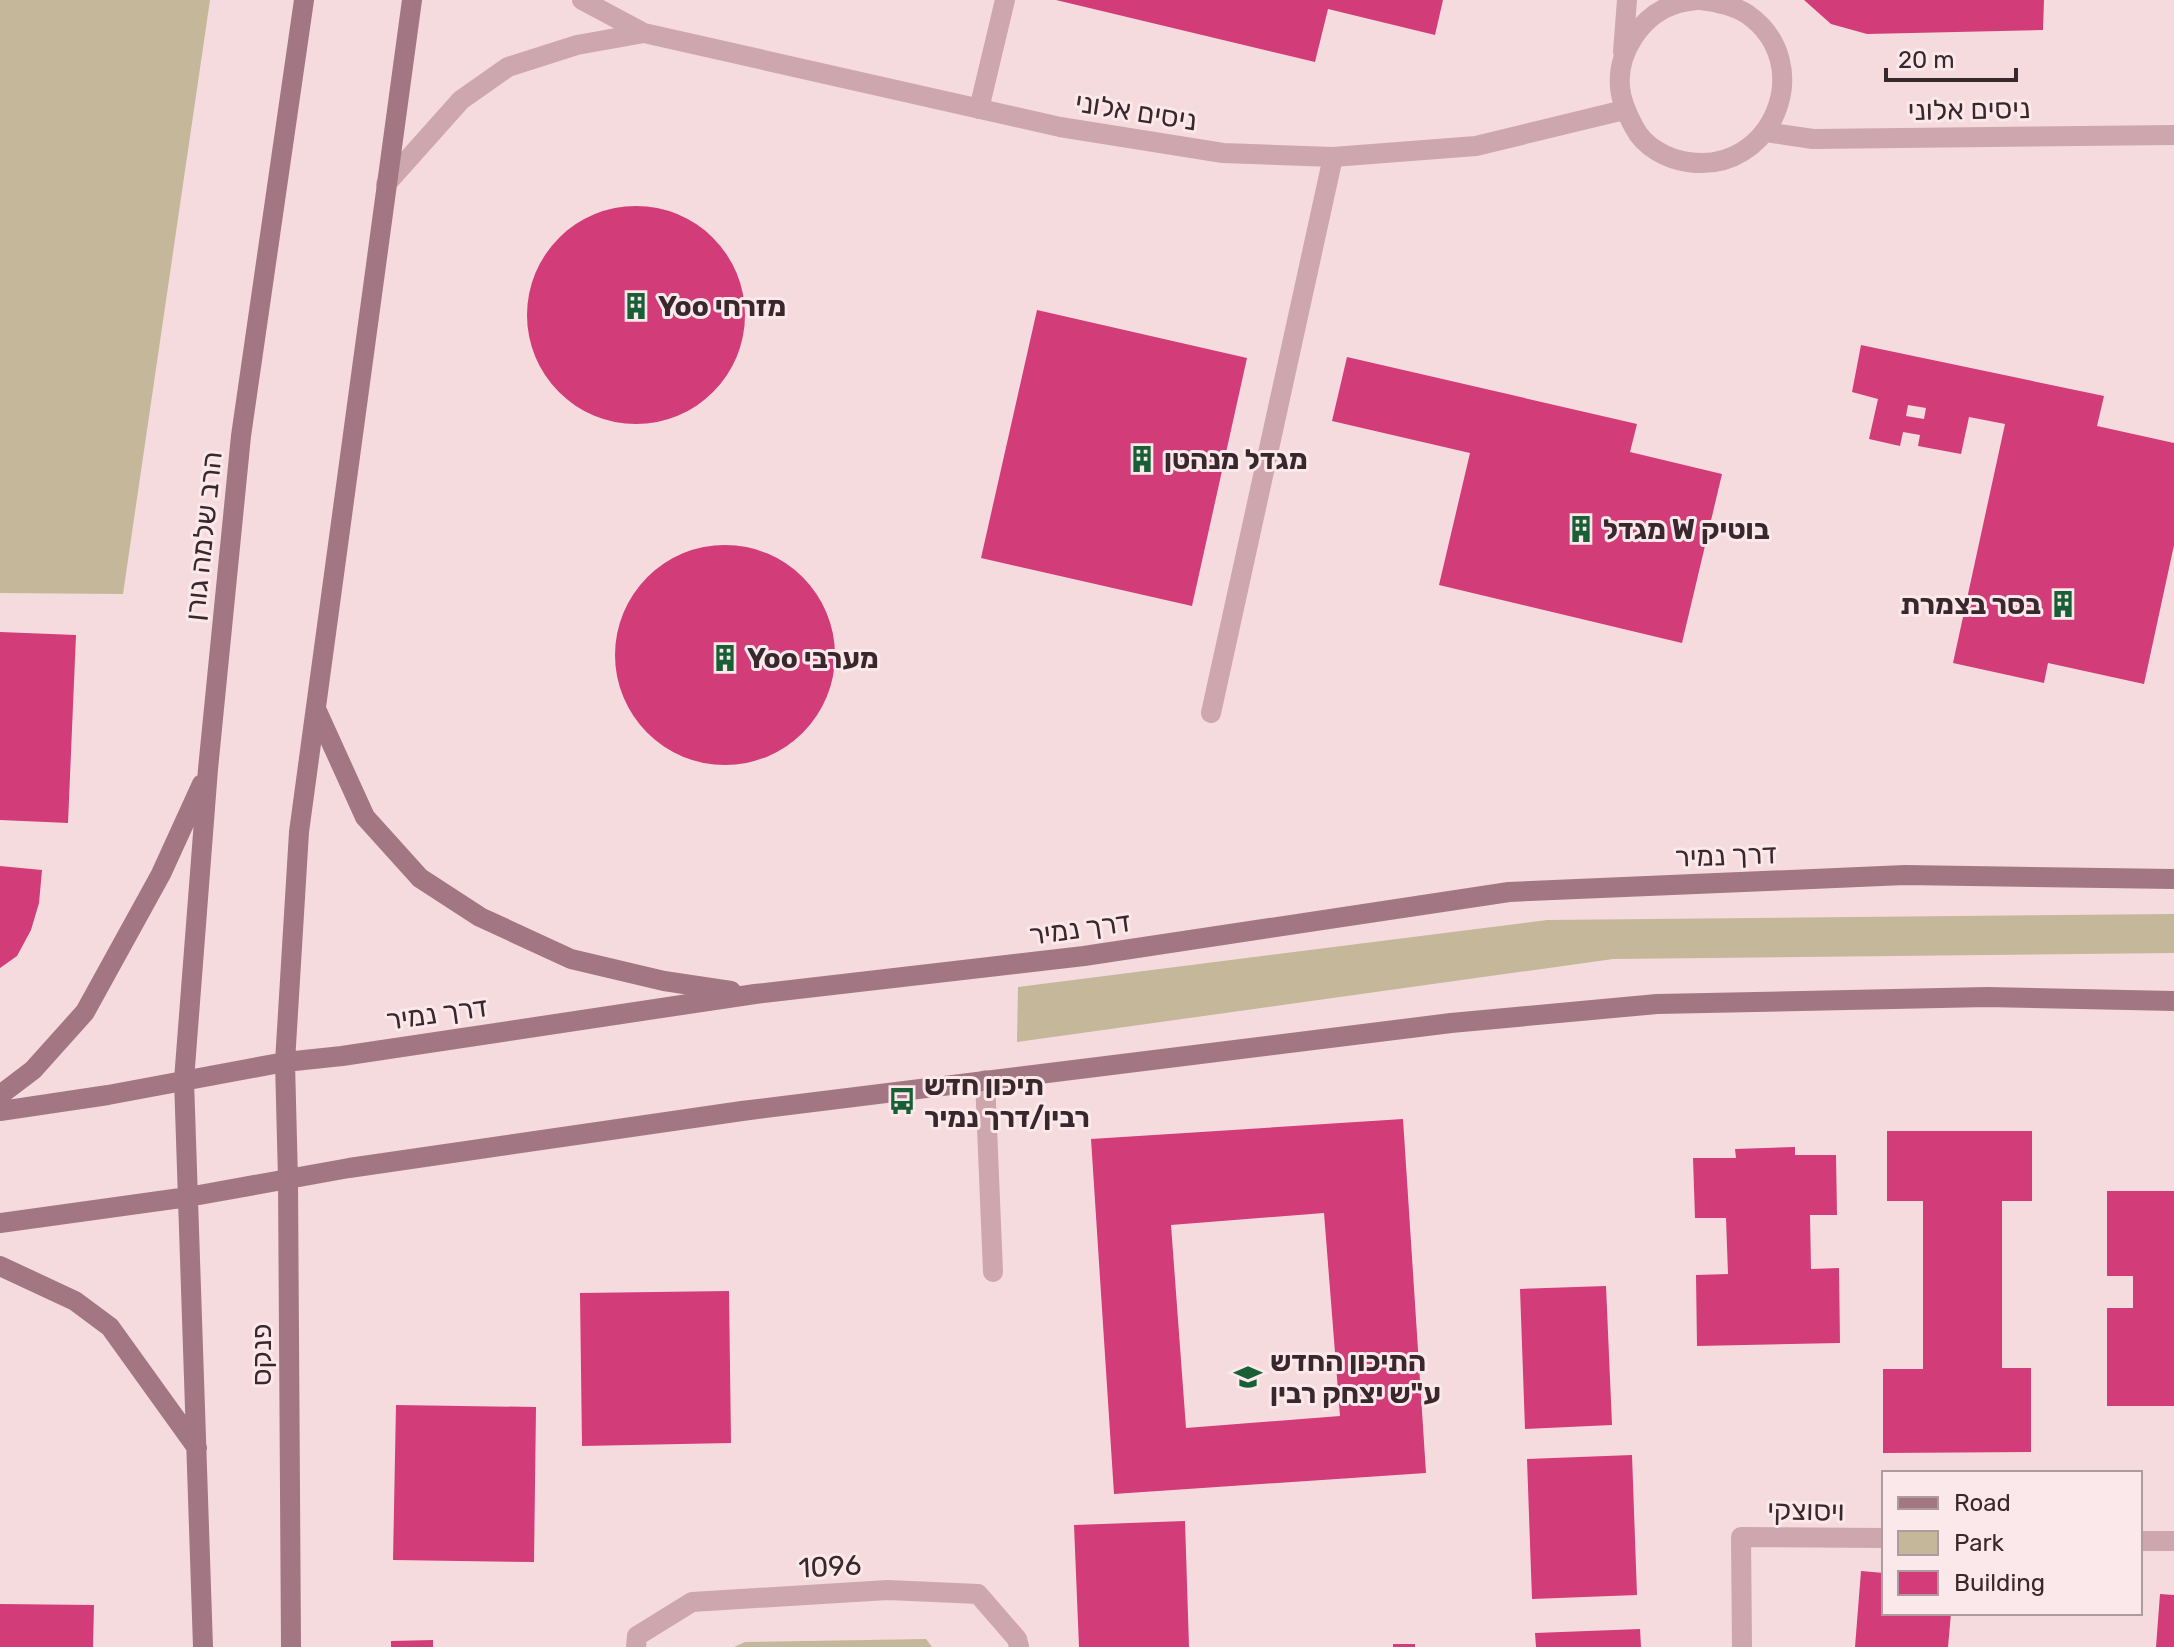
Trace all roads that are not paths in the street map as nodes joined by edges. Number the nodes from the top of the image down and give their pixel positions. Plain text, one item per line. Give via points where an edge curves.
1 (304, 0) edge
2 (412, 0) edge
3 (582, 0) edge
4 (1005, 0) edge
5 (1627, 0) edge
6 (1699, 0) edge
7 (1745, 7) edge
8 (644, 33) junction
9 (1622, 61) junction
10 (979, 109) junction
11 (1624, 110) junction
12 (1766, 132) junction
13 (2174, 135) edge
14 (1333, 157) junction
15 (386, 184) junction
16 (315, 708) junction
17 (1211, 713) dead end
18 (208, 769) junction
19 (2174, 879) edge
20 (755, 994) junction
21 (2174, 1001) edge
22 (285, 1062) junction
23 (184, 1080) junction
24 (985, 1080) junction
25 (0, 1095) edge
26 (0, 1111) edge
27 (288, 1180) junction
28 (188, 1197) junction
29 (0, 1223) edge
30 (0, 1266) edge
31 (993, 1272) dead end
32 (197, 1448) junction
33 (1882, 1538) edge
34 (2142, 1541) edge
35 (2174, 1541) edge
36 (203, 1647) edge
37 (291, 1647) edge
38 (636, 1647) edge
39 (1019, 1647) edge
40 (1742, 1647) edge

1 - 18 main road, הרב שלמה גורן via 241,436
2 - 15 main road
3 - 8 street, ניסים אלוני
4 - 10 street
5 - 9 street
6 - 7 street
6 - 9 street via 1650,17
7 - 12 street via 1779,56 1783,82
8 - 10 street, ניסים אלוני
8 - 15 street, ניסים אלוני via 577,45 508,67 461,100
9 - 11 street
10 - 14 street, ניסים אלוני via 1223,153
11 - 12 street via 1654,150 1676,161 1726,161
11 - 14 street, ניסים אלוני via 1476,146
12 - 13 street, ניסים אלוני via 1813,139
14 - 17 street
15 - 16 main road
16 - 20 main road via 365,817 420,878 480,917 571,959 664,981
16 - 22 main road via 299,832
18 - 23 main road, הרב שלמה גורן
18 - 25 main road via 161,874 85,1012 33,1070
19 - 20 main road, דרך נמיר via 1905,875 1509,892 1084,956
20 - 22 main road, דרך נמיר
21 - 24 main road via 1987,997 1657,1004 1451,1023
22 - 23 main road, דרך נמיר
22 - 27 main road, פנקס
23 - 26 main road, דרך נמיר
23 - 28 main road
24 - 27 main road via 726,1113
24 - 31 street
27 - 28 main road
27 - 37 main road, פנקס
28 - 29 main road
28 - 32 main road
30 - 32 main road via 75,1301 110,1327
32 - 36 main road
33 - 40 street, ויסוצקי via 1741,1537
34 - 35 street
38 - 39 street, 1096 via 637,1636 692,1602 888,1590 978,1594

